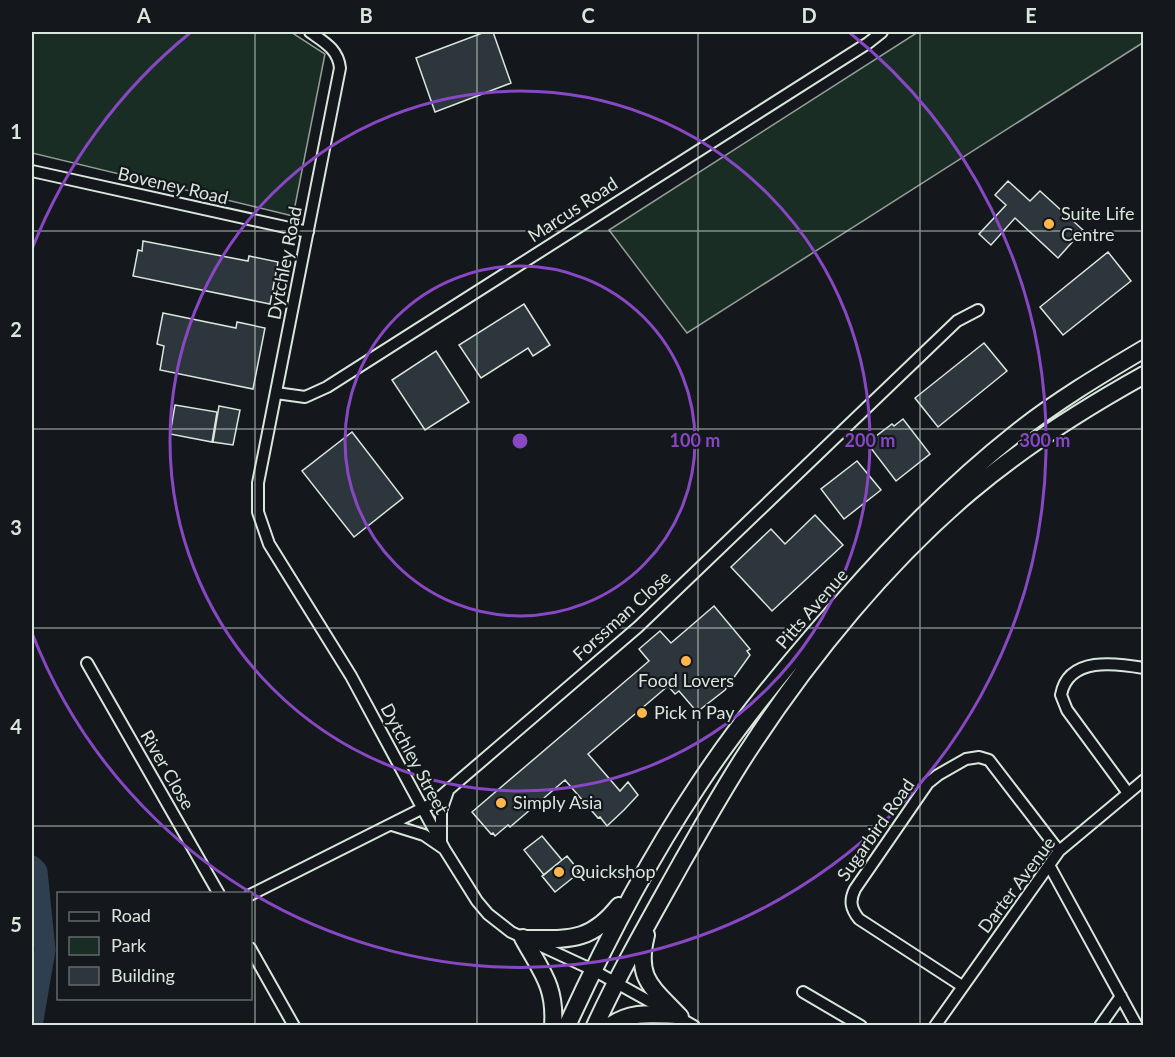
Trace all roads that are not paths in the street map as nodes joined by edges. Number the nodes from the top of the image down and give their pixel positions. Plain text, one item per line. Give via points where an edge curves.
1 (310, 32) edge
2 (882, 32) edge
3 (32, 171) edge
4 (308, 232) junction
5 (978, 310) dead end
6 (1143, 349) edge
7 (1143, 375) edge
8 (276, 393) junction
9 (258, 512) joint
10 (87, 663) dead end
11 (1143, 668) edge
12 (1143, 780) edge
13 (448, 791) junction
14 (1128, 793) junction
15 (422, 809) junction
16 (392, 825) junction
17 (443, 846) junction
18 (1059, 851) junction
19 (1049, 865) junction
20 (642, 877) junction
21 (218, 892) edge
22 (252, 894) edge
23 (649, 919) junction
24 (524, 939) junction
25 (252, 952) edge
26 (593, 969) junction
27 (615, 981) junction
28 (962, 986) junction
29 (803, 992) dead end
30 (1121, 996) junction
31 (683, 1019) edge
32 (294, 1026) edge
33 (553, 1026) edge
34 (567, 1026) edge
35 (595, 1026) edge
36 (610, 1026) edge
37 (861, 1026) edge
38 (934, 1026) edge
39 (1100, 1026) edge
40 (1137, 1026) edge

1 - 4 street, Dytchley Road via 333,49 340,68
2 - 8 street, Marcus Road via 327,387 304,397
3 - 4 street, Boveney Road
4 - 8 street, Dytchley Road
5 - 13 street, Forssman Close via 957,321 638,627
6 - 20 main road, Pitts Avenue via 1016,433 910,527 826,621 730,739
7 - 23 main road, Pitts Avenue via 1054,429 970,491 864,597 803,672 752,745
8 - 9 street, Dytchley Road via 258,483
9 - 15 street, Dytchley Street via 269,544 351,676
10 - 21 street, River Close
11 - 14 street via 1091,664 1065,683 1061,695 1067,710
12 - 14 street, Darter Avenue
13 - 15 street, Forssman Close
13 - 17 street via 441,811
14 - 18 street, Darter Avenue
15 - 16 street, Forssman Close
15 - 17 street, Dytchley Street
16 - 17 street
16 - 22 street, Forssman Close
17 - 24 street, Dytchley Street via 488,914
18 - 19 street, Darter Avenue
18 - 28 street, Sugarbird Road via 989,760 966,759 938,775 920,793 855,888 851,904 865,923
19 - 28 street, Darter Avenue
19 - 30 street
20 - 24 main road via 609,918 594,930 568,939
20 - 26 main road, Pitts Avenue
23 - 27 main road, Pitts Avenue
23 - 31 main road via 642,949 643,970 653,988
24 - 26 street, Dytchley Street
24 - 33 main road via 550,988
25 - 32 street
26 - 27 street, Dytchley Street
26 - 34 main road, Pitts Avenue
27 - 31 street, Dytchley Street
27 - 35 main road, Pitts Avenue
28 - 38 street, Darter Avenue
29 - 37 street
30 - 39 street
30 - 40 street
31 - 36 main road via 644,1013 630,1015

